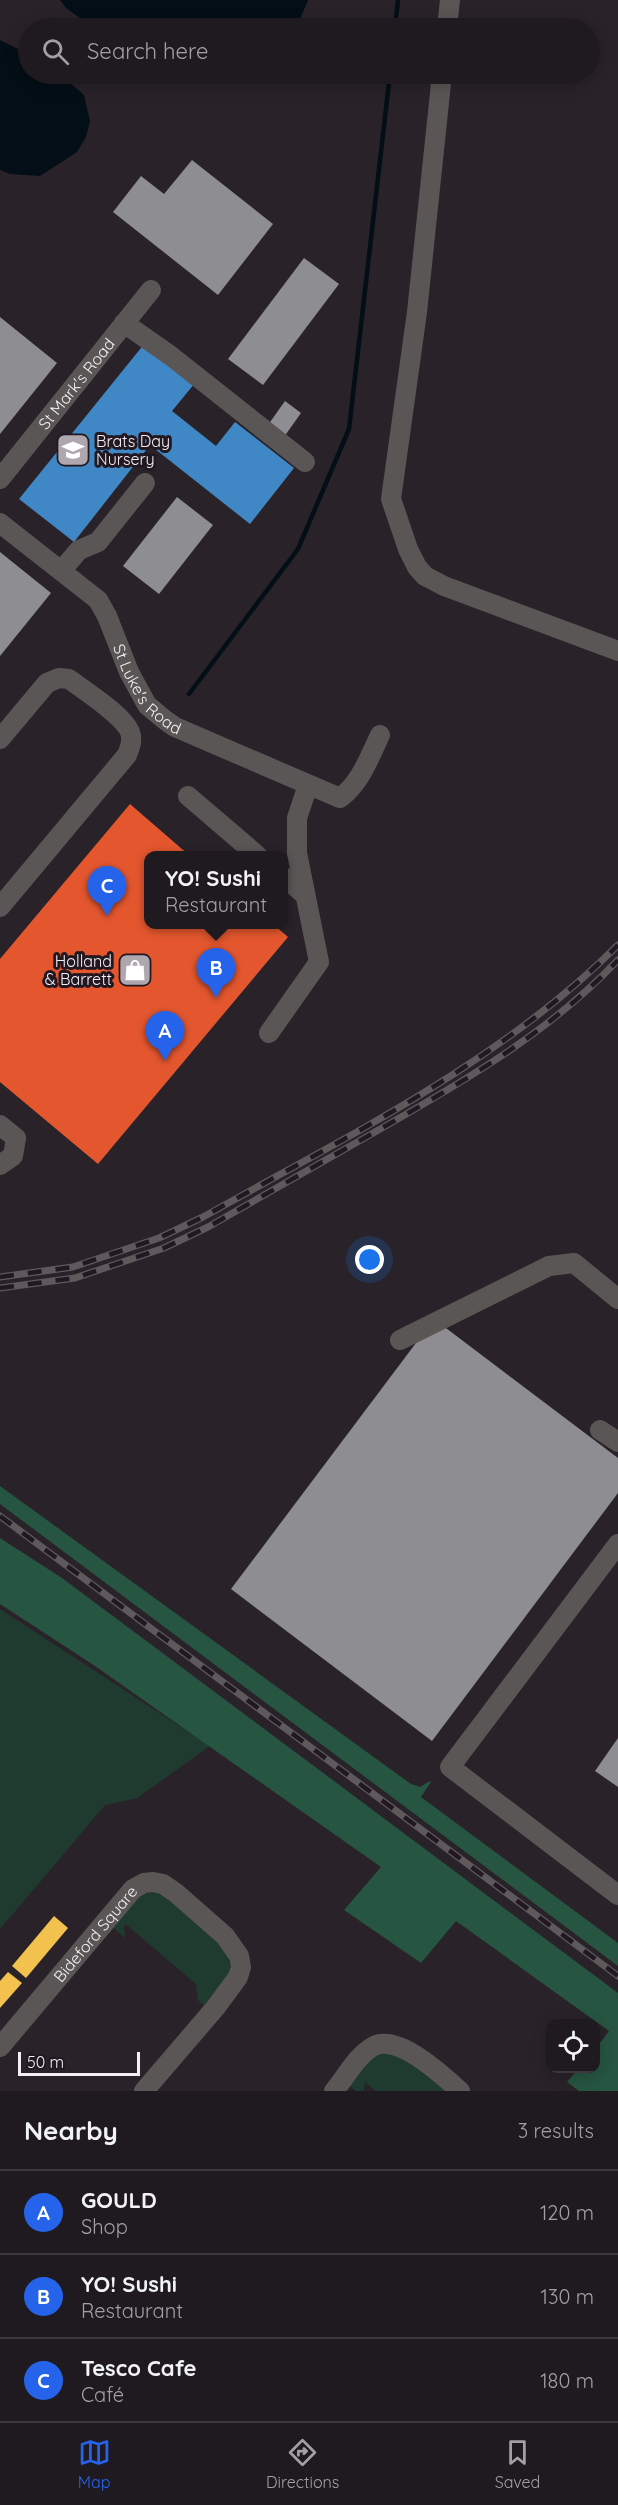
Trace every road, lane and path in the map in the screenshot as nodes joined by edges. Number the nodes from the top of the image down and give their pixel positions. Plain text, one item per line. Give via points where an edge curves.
1 (450, 0) edge
2 (448, 18) edge
3 (441, 84) edge
4 (151, 290) dead end
5 (124, 323) junction
6 (305, 462) dead end
7 (3, 470) edge
8 (145, 483) dead end
9 (0, 523) edge
10 (61, 571) junction
11 (618, 651) edge
12 (380, 735) dead end
13 (0, 739) edge
14 (308, 786) junction
15 (188, 796) dead end
16 (253, 851) edge
17 (288, 880) edge
18 (305, 895) junction
19 (0, 907) edge
20 (269, 1033) dead end
21 (0, 1125) edge
22 (0, 1165) edge
23 (618, 1299) edge
24 (400, 1340) dead end
25 (600, 1430) dead end
26 (618, 1442) edge
27 (618, 1544) edge
28 (618, 1895) edge
29 (0, 2048) edge
30 (144, 2091) edge
31 (334, 2091) edge
32 (460, 2091) edge

1 - 2 street
3 - 11 street via 406,401 392,480 393,510 408,549 425,576
4 - 5 street, St Mark's Road
5 - 6 street
5 - 7 street, St Mark's Road
8 - 10 street via 98,542 79,550
9 - 10 street, St Luke's Road
10 - 14 street, St Luke's Road via 98,600 147,705 175,727
12 - 14 street, St Luke's Road via 364,770 340,798
13 - 19 street via 47,683 58,678 69,679 123,721 132,744 127,755
14 - 18 street via 297,818 297,853
15 - 16 street
17 - 18 street
18 - 20 street via 319,962
21 - 22 street via 16,1138 12,1156
23 - 24 street via 574,1263 549,1266
25 - 26 street
27 - 28 street via 450,1767
29 - 30 street, Bideford Square via 133,1889 144,1883 163,1884 225,1936 234,1946 242,1967 224,1997
31 - 32 street via 362,2055 375,2046 394,2044

